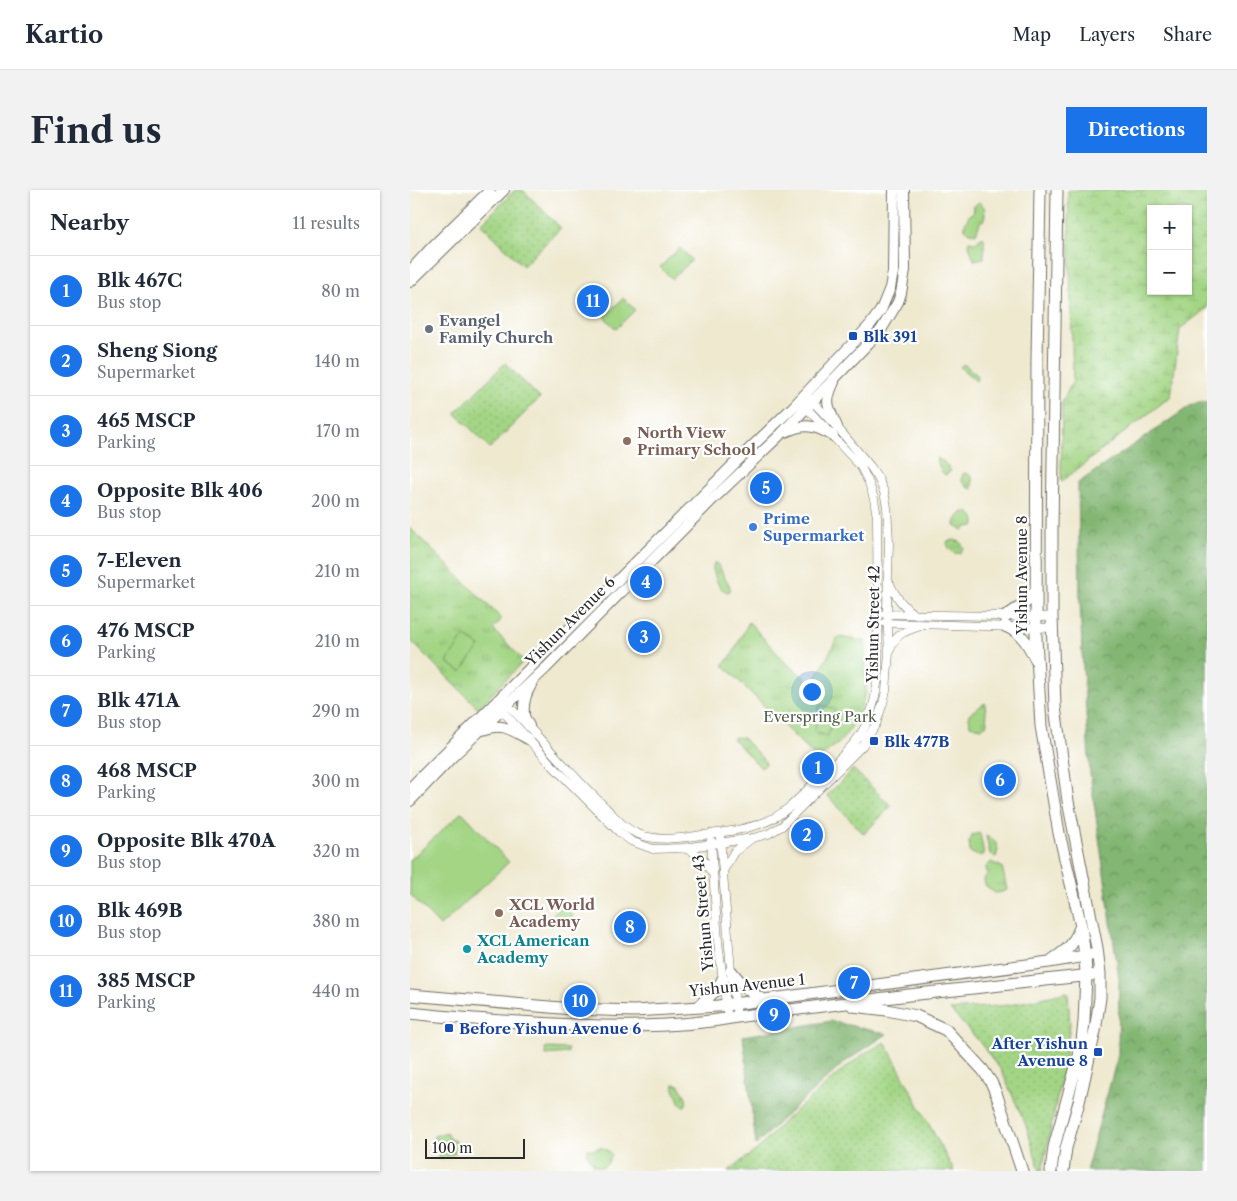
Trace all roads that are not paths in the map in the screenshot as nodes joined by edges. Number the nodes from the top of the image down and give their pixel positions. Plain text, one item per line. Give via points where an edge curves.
1 (490, 190) edge
2 (504, 190) edge
3 (894, 190) edge
4 (904, 190) edge
5 (1040, 190) edge
6 (1057, 190) edge
7 (410, 271) edge
8 (410, 282) edge
9 (836, 376) junction
10 (806, 401) junction
11 (835, 431) junction
12 (782, 433) junction
13 (888, 580) junction
14 (1036, 591) junction
15 (878, 613) junction
16 (888, 614) junction
17 (915, 614) junction
18 (1005, 621) junction
19 (1036, 621) junction
20 (1052, 622) junction
21 (878, 623) junction
22 (888, 623) junction
23 (925, 624) junction
24 (576, 638) junction
25 (552, 647) junction
26 (888, 654) junction
27 (1037, 664) junction
28 (535, 677) junction
29 (501, 704) junction
30 (529, 726) junction
31 (480, 731) junction
32 (528, 739) junction
33 (410, 788) edge
34 (410, 801) edge
35 (720, 833) junction
36 (711, 834) junction
37 (753, 838) junction
38 (721, 842) junction
39 (711, 844) junction
40 (682, 848) junction
41 (723, 871) junction
42 (714, 874) junction
43 (1081, 926) junction
44 (1098, 955) junction
45 (1085, 956) junction
46 (1048, 962) junction
47 (1100, 974) junction
48 (727, 975) junction
49 (1086, 975) junction
50 (410, 995) edge
51 (763, 1000) junction
52 (730, 1004) junction
53 (837, 1004) junction
54 (699, 1006) junction
55 (410, 1013) edge
56 (732, 1018) junction
57 (1060, 1149) junction
58 (1022, 1171) edge
59 (1051, 1171) edge
60 (1062, 1171) edge

1 - 7 main road
2 - 8 main road
3 - 10 main road, Yishun Avenue 6 via 893,272 886,299 870,325
4 - 9 main road, Yishun Avenue 6 via 905,270 901,293 881,330
5 - 14 main road, Yishun Avenue 8
6 - 20 main road, Yishun Avenue 8
9 - 10 main road, Yishun Avenue 6
9 - 11 main road via 827,402
10 - 11 street, Yishun Street 42
10 - 12 main road, Yishun Avenue 6
10 - 25 main road, Yishun Avenue 6 via 676,521
11 - 12 main road via 796,427
11 - 13 street, Yishun Street 42 via 870,466 884,492
11 - 15 street, Yishun Street 42 via 861,467 874,498
12 - 24 main road, Yishun Avenue 6
13 - 16 street, Yishun Street 42
13 - 17 street via 900,603
14 - 18 main road
14 - 19 main road, Yishun Avenue 8
15 - 16 street
15 - 21 street, Yishun Street 42
16 - 17 street
16 - 22 street, Yishun Street 42
17 - 18 street
18 - 19 street
18 - 23 street
18 - 27 main road via 1024,638
19 - 20 street
19 - 27 main road, Yishun Avenue 8
20 - 44 main road, Yishun Avenue 8 via 1054,707 1068,801
21 - 22 street
21 - 35 street, Yishun Street 42 via 879,664 873,708 850,748 780,814 750,827
22 - 23 street
22 - 26 street, Yishun Street 42
23 - 26 street via 899,634
24 - 25 main road via 568,640 560,648
24 - 28 main road, Yishun Avenue 6
25 - 29 main road, Yishun Avenue 6
26 - 37 street, Yishun Street 42 via 883,703 876,724 863,745 782,826
27 - 43 main road, Yishun Avenue 8 via 1041,726 1059,832
28 - 29 main road, Yishun Avenue 6
28 - 30 main road via 525,701 524,715
29 - 30 street, Yishun Street 42
29 - 31 main road, Yishun Avenue 6
29 - 32 street, Yishun Street 42
29 - 33 main road, Yishun Avenue 6
30 - 36 street, Yishun Street 42 via 593,796 637,834 654,839
31 - 32 main road via 501,726
31 - 34 main road, Yishun Avenue 6
32 - 40 street, Yishun Street 42 via 631,841 653,849
35 - 36 street, Yishun Street 42
35 - 38 street, Yishun Street 43
36 - 39 street, Yishun Street 43
37 - 38 street, Yishun Street 42
37 - 41 street via 734,852
38 - 39 street, Yishun Street 42
38 - 41 street, Yishun Street 43
39 - 40 street, Yishun Street 42
39 - 42 street, Yishun Street 43
40 - 42 street via 702,857
41 - 48 street, Yishun Street 43
42 - 48 street, Yishun Street 43 via 718,942
43 - 45 main road, Yishun Avenue 8
43 - 46 main road via 1069,948
44 - 45 main road, Yishun Avenue 1
44 - 47 main road
45 - 46 main road, Yishun Avenue 1
45 - 49 main road
46 - 51 main road, Yishun Avenue 1
47 - 49 main road, Yishun Avenue 1
47 - 57 main road via 1095,1031 1079,1102
48 - 51 main road
48 - 52 street, Yishun Street 43
48 - 52 street, Yishun Street 43
48 - 54 main road
49 - 53 main road, Yishun Avenue 1
49 - 57 main road via 1080,1049
50 - 54 main road, Yishun Avenue 1 via 573,1010 634,1011
51 - 52 main road, Yishun Avenue 1
52 - 54 main road, Yishun Avenue 1
52 - 56 street, Yishun Street 43
53 - 56 main road, Yishun Avenue 1
53 - 58 main road via 916,1016 946,1030 991,1082
55 - 56 main road, Yishun Avenue 1 via 576,1026 650,1026
57 - 59 main road
57 - 60 main road

